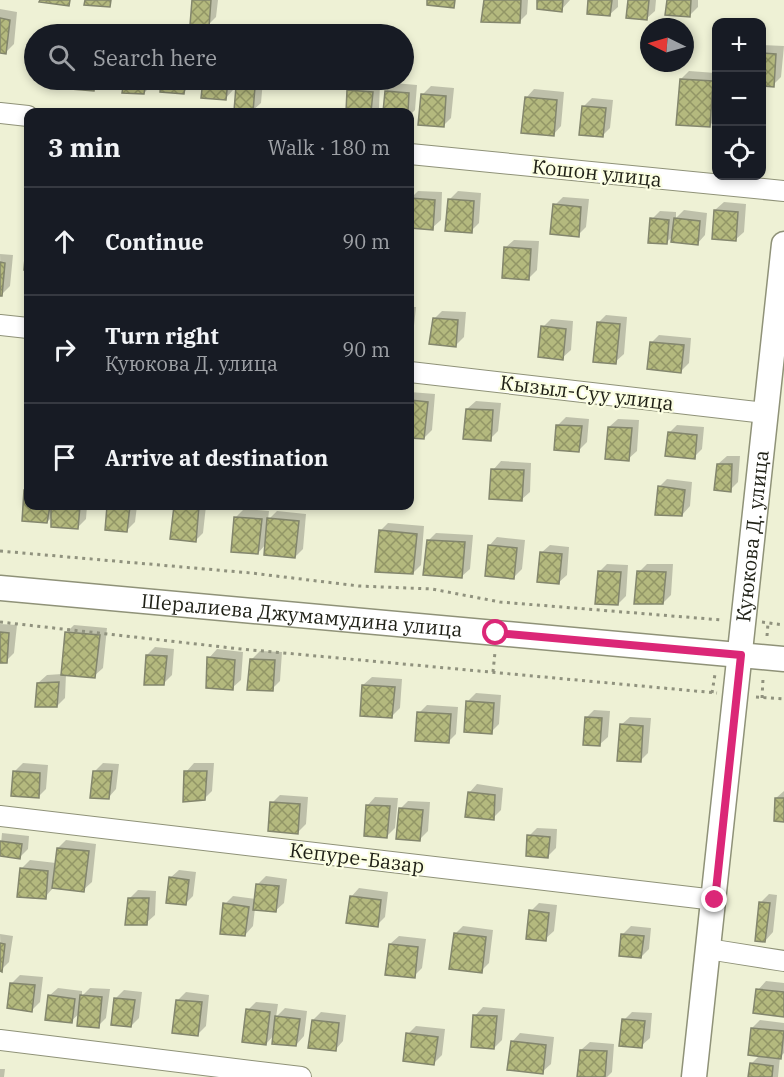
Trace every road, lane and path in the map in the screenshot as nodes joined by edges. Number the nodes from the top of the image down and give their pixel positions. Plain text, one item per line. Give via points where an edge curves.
1 (0, 113) edge
2 (24, 116) edge
3 (414, 154) edge
4 (784, 191) edge
5 (784, 244) edge
6 (0, 325) edge
7 (24, 328) edge
8 (414, 372) edge
9 (765, 413) junction
10 (0, 551) edge
11 (0, 588) edge
12 (744, 621) junction
13 (0, 622) edge
14 (784, 624) edge
15 (741, 655) junction
16 (784, 659) edge
17 (736, 694) junction
18 (784, 699) edge
19 (0, 816) edge
20 (715, 900) junction
21 (708, 949) junction
22 (784, 961) edge
23 (0, 1040) edge
24 (301, 1077) edge
25 (694, 1077) edge

1 - 2 street
3 - 4 street, Кошон улица
5 - 9 street, Куюкова Д. улица
6 - 7 street
8 - 9 street, Кызыл-Суу улица
9 - 12 street, Куюкова Д. улица
10 - 12 path via 359,586 432,589 500,602
11 - 15 street, Шералиева Джумамудина улица
12 - 14 path
12 - 15 street, Куюкова Д. улица
13 - 17 path via 241,649
15 - 16 street, Шералиева Джумамудина улица
15 - 17 street, Куюкова Д. улица
17 - 18 path
17 - 20 street, Куюкова Д. улица
19 - 20 street, Кепуре-Базар
20 - 21 street, Куюкова Д. улица
21 - 22 street
21 - 25 street, Куюкова Д. улица
23 - 24 street

